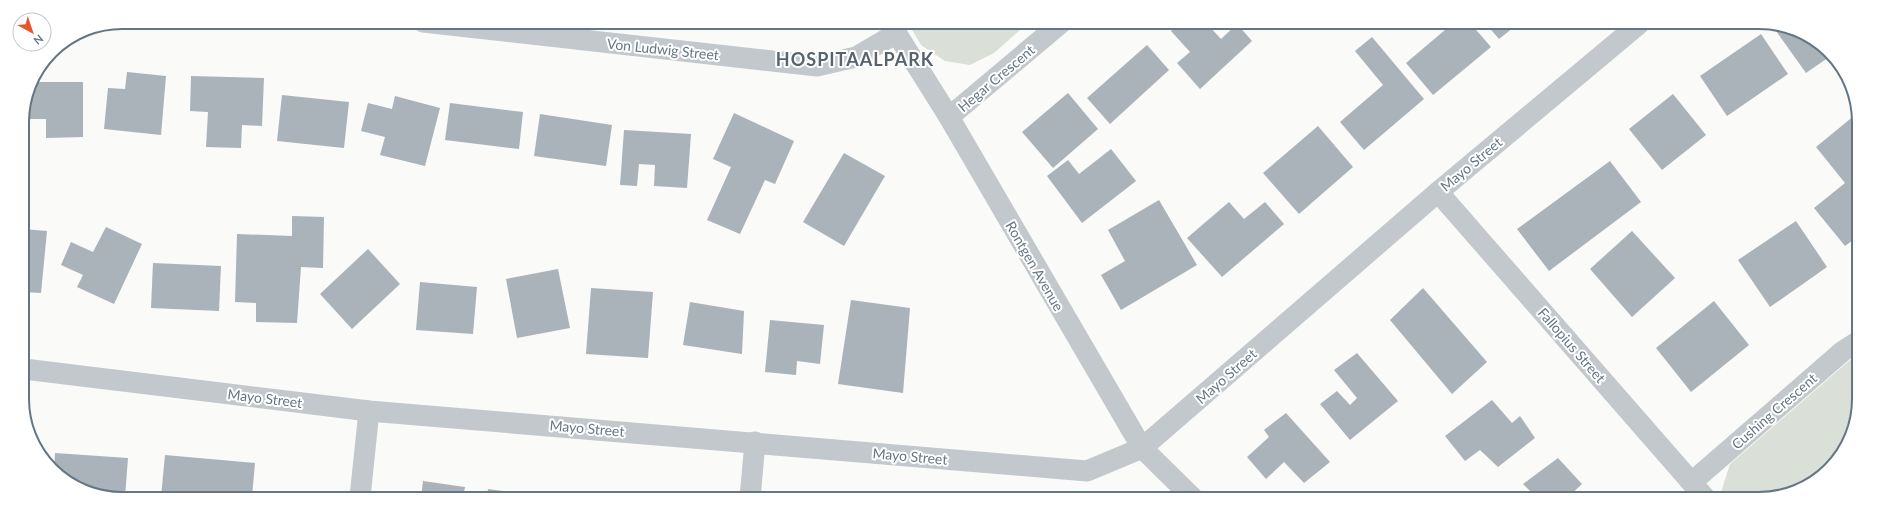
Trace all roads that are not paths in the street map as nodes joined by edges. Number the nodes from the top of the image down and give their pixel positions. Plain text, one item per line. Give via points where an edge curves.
1 (486, 29) edge
2 (893, 29) edge
3 (895, 29) edge
4 (1054, 29) edge
5 (1633, 29) edge
6 (949, 117) junction
7 (1438, 192) junction
8 (1852, 345) edge
9 (29, 370) edge
10 (369, 411) junction
11 (756, 442) junction
12 (1142, 448) junction
13 (1692, 482) junction
14 (361, 492) edge
15 (751, 492) edge
16 (1187, 492) edge
17 (1700, 492) edge

1 - 2 street, Von Ludwig Street via 817,66 856,57
3 - 6 street, Rontgen Avenue
4 - 6 street, Hegar Crescent
5 - 7 street, Mayo Street
6 - 12 street, Rontgen Avenue
7 - 12 street, Mayo Street
7 - 13 street, Fallopius Street
8 - 13 street, Cushing Crescent
9 - 10 street, Mayo Street
10 - 11 street, Mayo Street
10 - 14 street
11 - 12 street, Mayo Street via 1087,472
11 - 15 street
12 - 16 street, Rontgen Avenue
13 - 17 street, Fallopius Street

